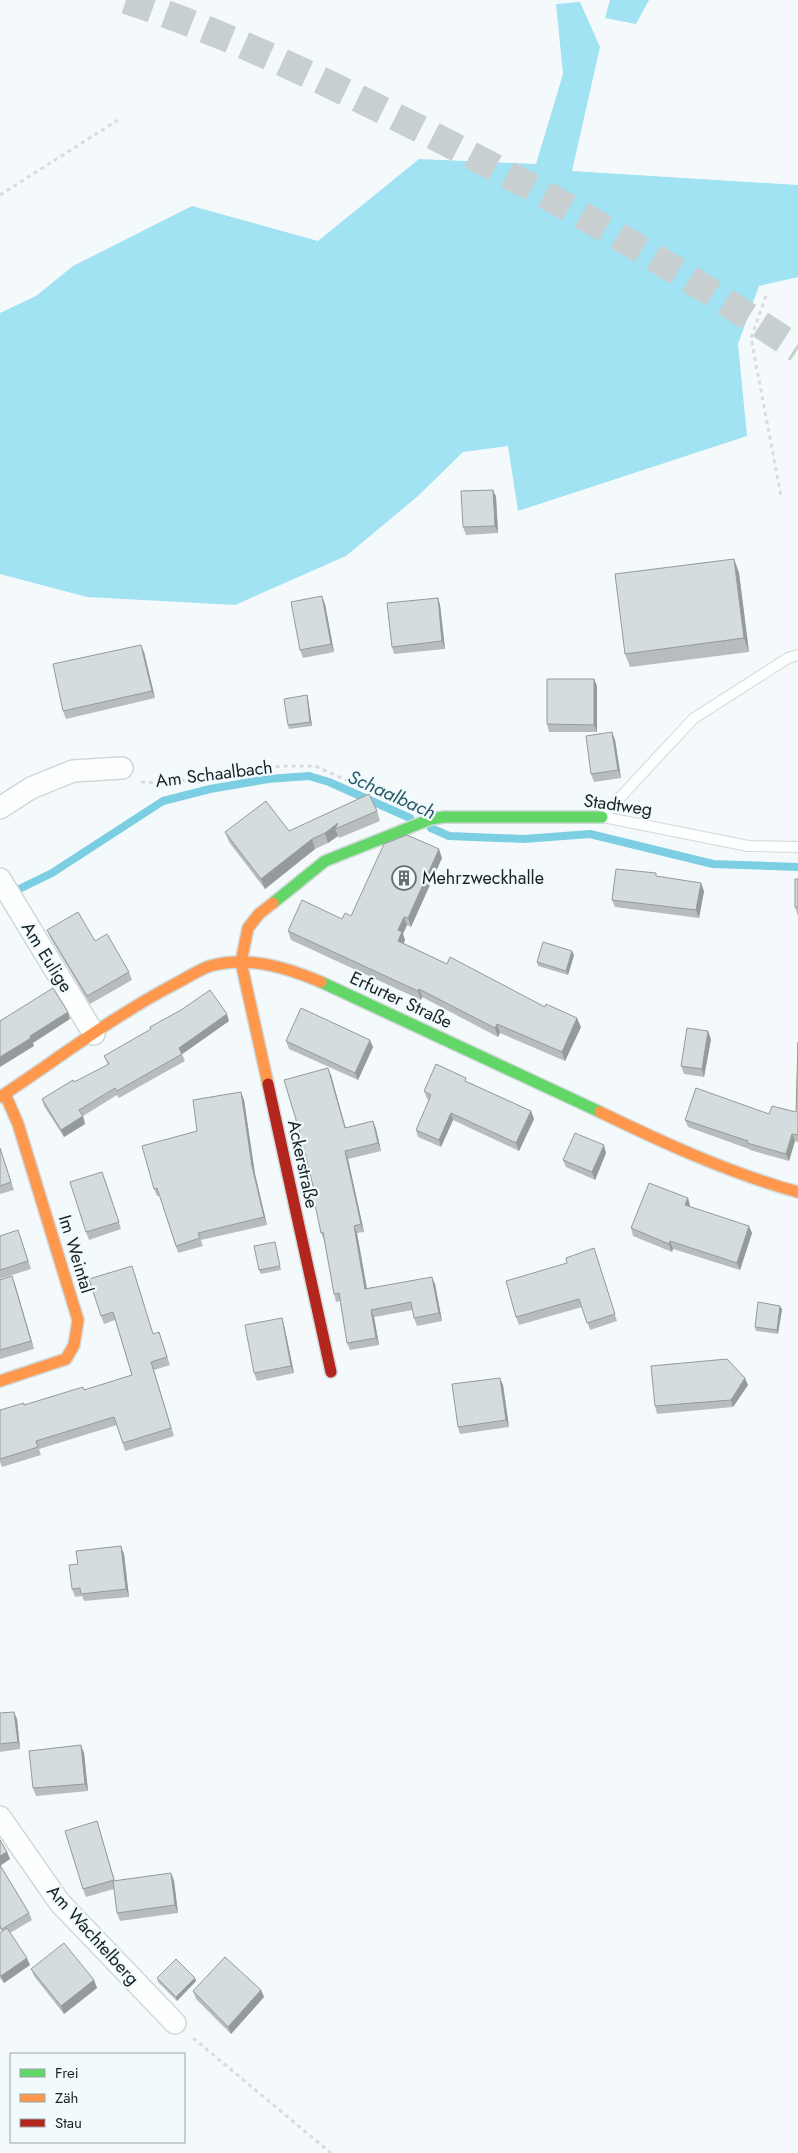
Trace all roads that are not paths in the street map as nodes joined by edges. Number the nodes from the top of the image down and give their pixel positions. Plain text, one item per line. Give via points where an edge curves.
1 (798, 655) edge
2 (122, 768) road end
3 (0, 808) edge
4 (602, 817) junction
5 (798, 847) edge
6 (0, 879) edge
7 (241, 962) junction
8 (94, 1034) junction
9 (2, 1095) edge
10 (798, 1192) edge
11 (331, 1372) dead end
12 (0, 1380) edge
13 (0, 1817) edge
14 (175, 2023) road end

1 - 4 lane via 788,658 692,719
2 - 3 street via 73,771 31,788
4 - 5 lane, Stadtweg via 748,846
4 - 7 street, Stadtweg via 431,819 393,833 325,861 259,914 248,928
6 - 8 street, Am Eulige
7 - 8 street, Erfurter Straße via 210,966 152,996
7 - 10 street, Erfurter Straße via 298,972 364,1000 654,1138 752,1179
7 - 11 street, Ackerstraße
8 - 9 street, Erfurter Straße
9 - 12 street, Im Weintal via 18,1124 78,1320 77,1340 66,1358
13 - 14 street, Am Wachtelberg via 60,1903

